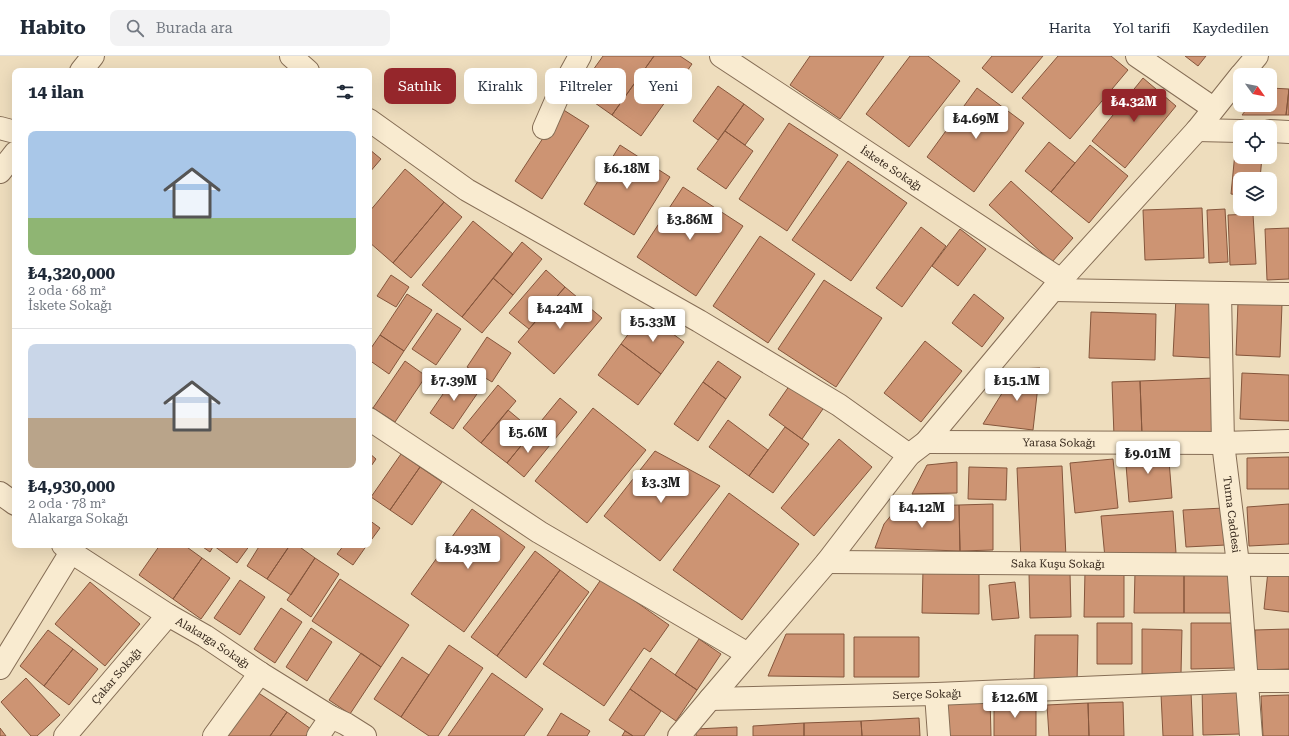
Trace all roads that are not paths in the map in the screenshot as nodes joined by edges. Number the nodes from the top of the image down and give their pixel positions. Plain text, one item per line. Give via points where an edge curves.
1 (93, 56) edge
2 (291, 56) edge
3 (580, 56) edge
4 (721, 56) edge
5 (1137, 56) edge
6 (1257, 56) edge
7 (83, 68) edge
8 (305, 68) edge
9 (1247, 68) edge
10 (1233, 84) edge
11 (1213, 108) junction
12 (372, 122) edge
13 (0, 128) edge
14 (544, 128) dead end
15 (1197, 130) junction
16 (12, 131) edge
17 (1233, 131) edge
18 (1277, 131) edge
19 (1289, 132) edge
20 (1057, 285) junction
21 (1220, 293) junction
22 (1289, 294) edge
23 (372, 421) edge
24 (1289, 441) edge
25 (926, 442) junction
26 (1223, 443) junction
27 (909, 455) junction
28 (0, 493) edge
29 (12, 502) edge
30 (67, 548) edge
31 (827, 562) junction
32 (1238, 564) junction
33 (1289, 565) edge
34 (168, 615) junction
35 (748, 654) junction
36 (0, 668) edge
37 (260, 673) junction
38 (1247, 680) junction
39 (1289, 681) edge
40 (936, 694) junction
41 (710, 699) junction
42 (331, 717) junction
43 (65, 736) edge
44 (214, 736) edge
45 (318, 736) edge
46 (365, 736) edge
47 (679, 736) edge
48 (939, 736) edge
49 (1251, 736) edge

1 - 7 street
2 - 8 street
3 - 14 street
4 - 20 street, İskete Sokağı
5 - 11 street
6 - 9 street
10 - 11 street
11 - 15 street
12 - 27 street via 467,190 699,321 839,405
13 - 16 street
15 - 17 street
15 - 20 street
18 - 19 street
20 - 21 street
20 - 25 street
21 - 22 street
21 - 26 street, Turna Caddesi
23 - 35 street via 539,532
24 - 26 street, Yarasa Sokağı
25 - 26 street, Yarasa Sokağı
25 - 27 street
26 - 32 street, Turna Caddesi
27 - 31 street
28 - 29 street
30 - 34 street, Alakarga Sokağı
30 - 36 street
31 - 32 street, Saka Kuşu Sokağı
31 - 35 street
32 - 33 street, Saka Kuşu Sokağı
32 - 38 street, Turna Caddesi
34 - 37 street, Alakarga Sokağı
34 - 43 street, Çakar Sokağı
35 - 41 street
37 - 42 street, Alakarga Sokağı
37 - 44 street
38 - 39 street, Serçe Sokağı
38 - 40 street, Serçe Sokağı
38 - 49 street, Turna Caddesi
40 - 41 street, Serçe Sokağı
40 - 48 street
41 - 47 street
42 - 45 street
42 - 46 street, Alakarga Sokağı

